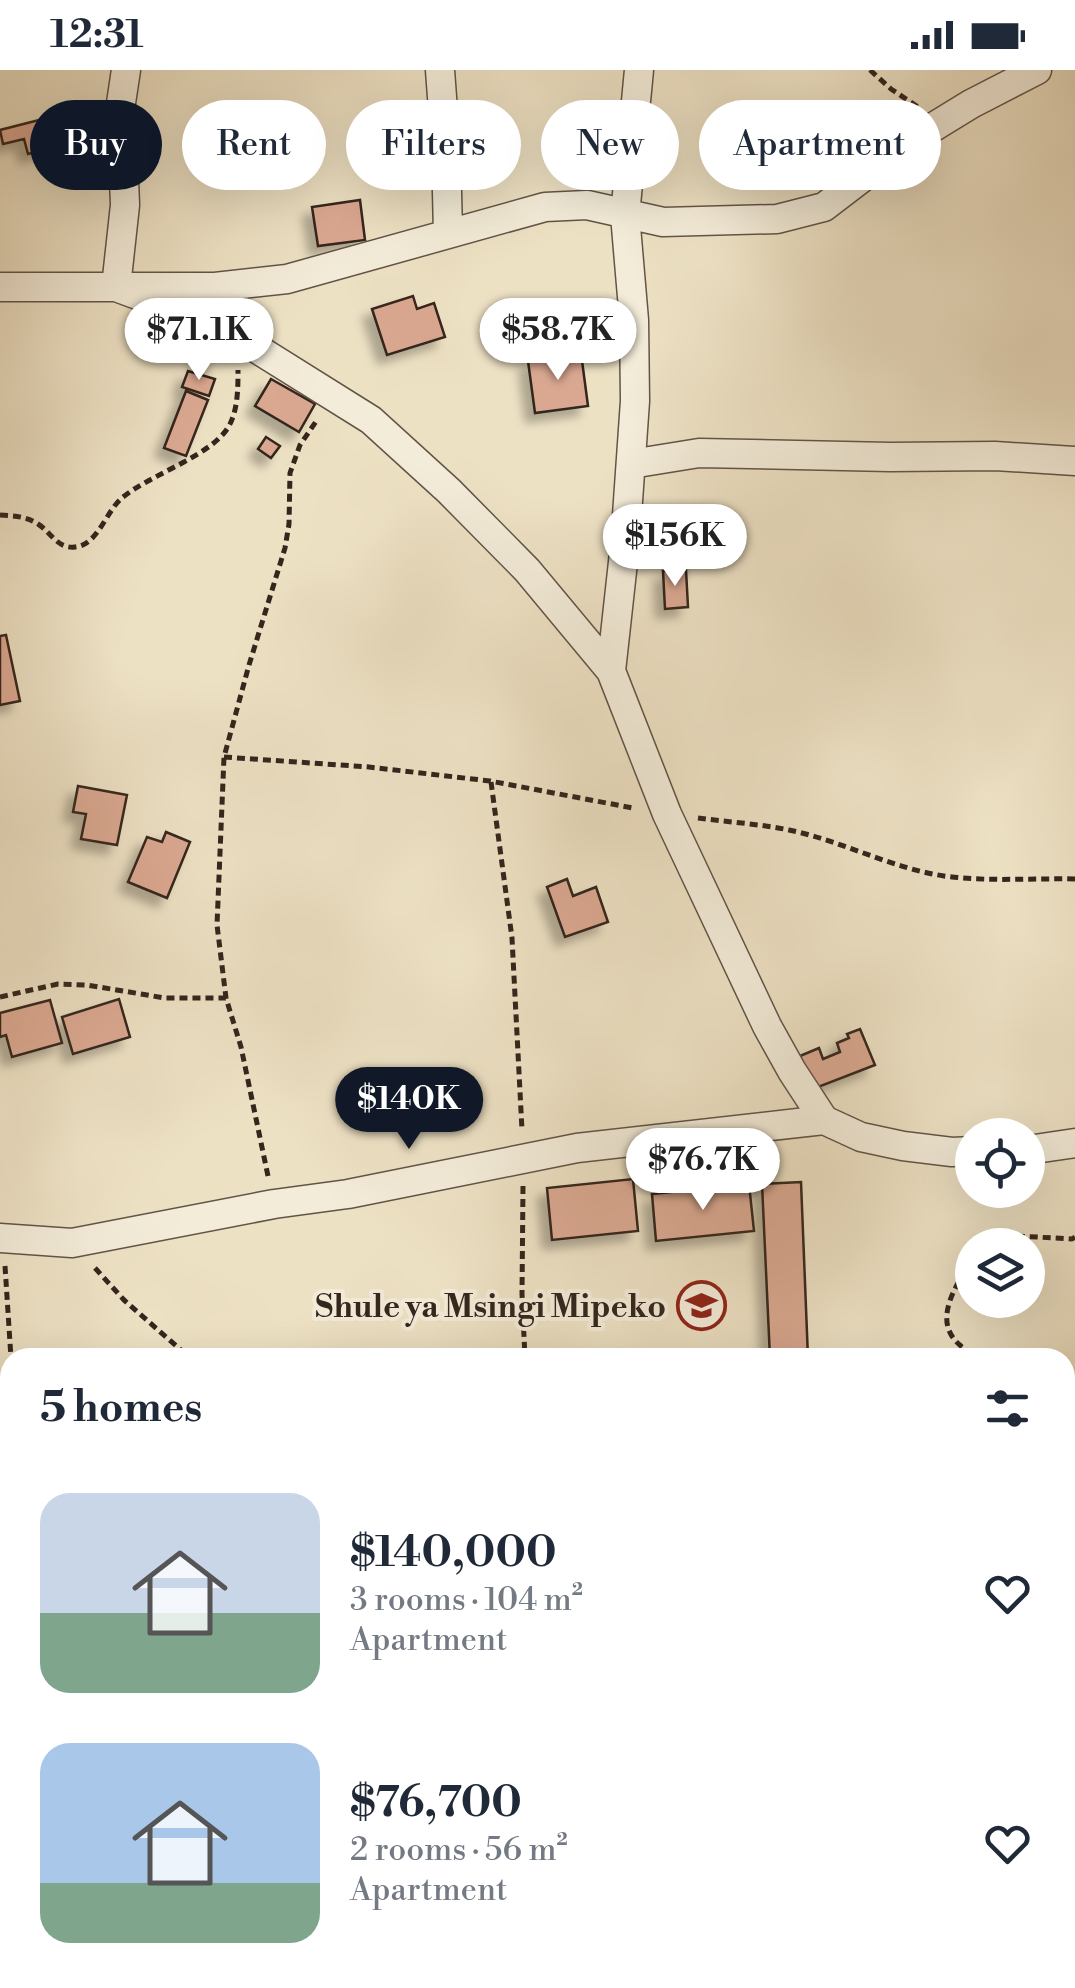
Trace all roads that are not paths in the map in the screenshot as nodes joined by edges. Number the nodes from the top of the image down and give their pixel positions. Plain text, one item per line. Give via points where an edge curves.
1 (126, 70) edge
2 (440, 70) edge
3 (638, 70) edge
4 (1037, 70) edge
5 (625, 215) junction
6 (448, 233) junction
7 (0, 287) edge
8 (116, 287) junction
9 (1075, 461) edge
10 (631, 464) junction
11 (611, 671) junction
12 (824, 1120) junction
13 (1075, 1143) edge
14 (1045, 1147) edge
15 (955, 1152) edge
16 (2, 1238) edge

1 - 8 street
2 - 6 street
3 - 5 street
4 - 5 street via 909,142 824,206 731,222
5 - 6 street via 586,205 544,206
5 - 10 street via 634,336
6 - 8 street via 286,278 214,287
7 - 8 street
8 - 11 street via 219,325 371,420 527,570
9 - 10 street via 699,454
10 - 11 street
11 - 12 street via 667,814 767,1026
12 - 15 street via 861,1137
12 - 16 street via 577,1148 72,1243
13 - 14 street

